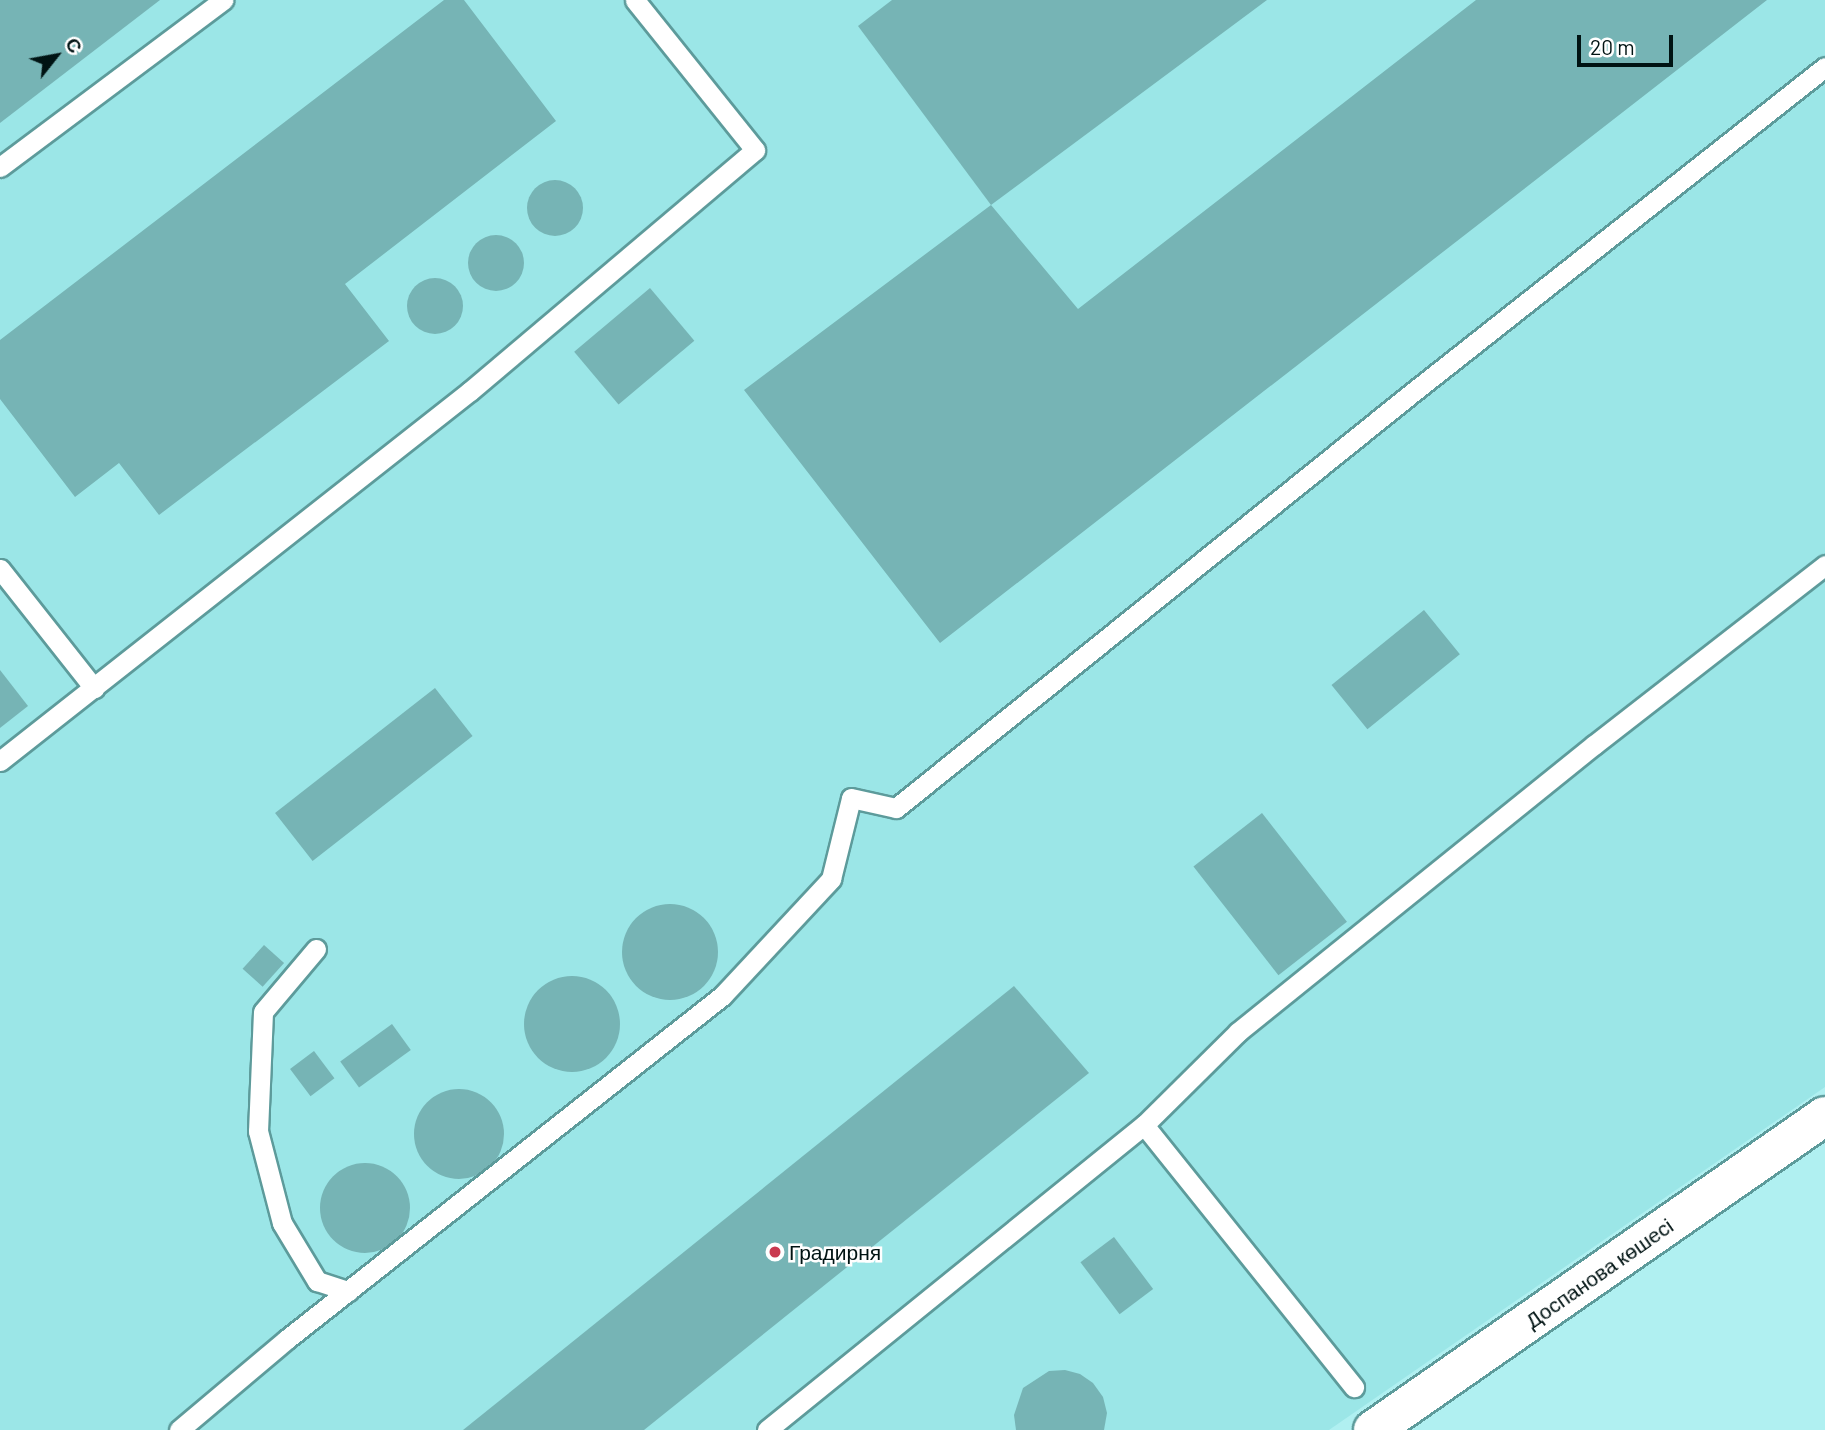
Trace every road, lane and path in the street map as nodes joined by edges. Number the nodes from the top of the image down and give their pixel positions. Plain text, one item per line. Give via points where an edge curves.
1 (223, 0) edge
2 (635, 0) edge
3 (1825, 68) edge
4 (0, 167) edge
5 (1825, 565) edge
6 (0, 569) edge
7 (94, 688) junction
8 (0, 761) edge
9 (316, 949) dead end
10 (1825, 1116) edge
11 (1144, 1125) junction
12 (348, 1291) junction
13 (1354, 1387) dead end
14 (180, 1430) edge
15 (767, 1430) edge
16 (1373, 1430) edge

1 - 4 lane
2 - 7 lane via 755,150 470,391
3 - 12 lane via 895,808 851,798 831,879 722,996
5 - 11 lane via 1237,1032
6 - 7 lane
7 - 8 lane
9 - 12 lane via 263,1012 258,1131 282,1223 317,1281
10 - 16 street, Доспанова көшесі
11 - 13 lane
11 - 15 lane
12 - 14 lane

